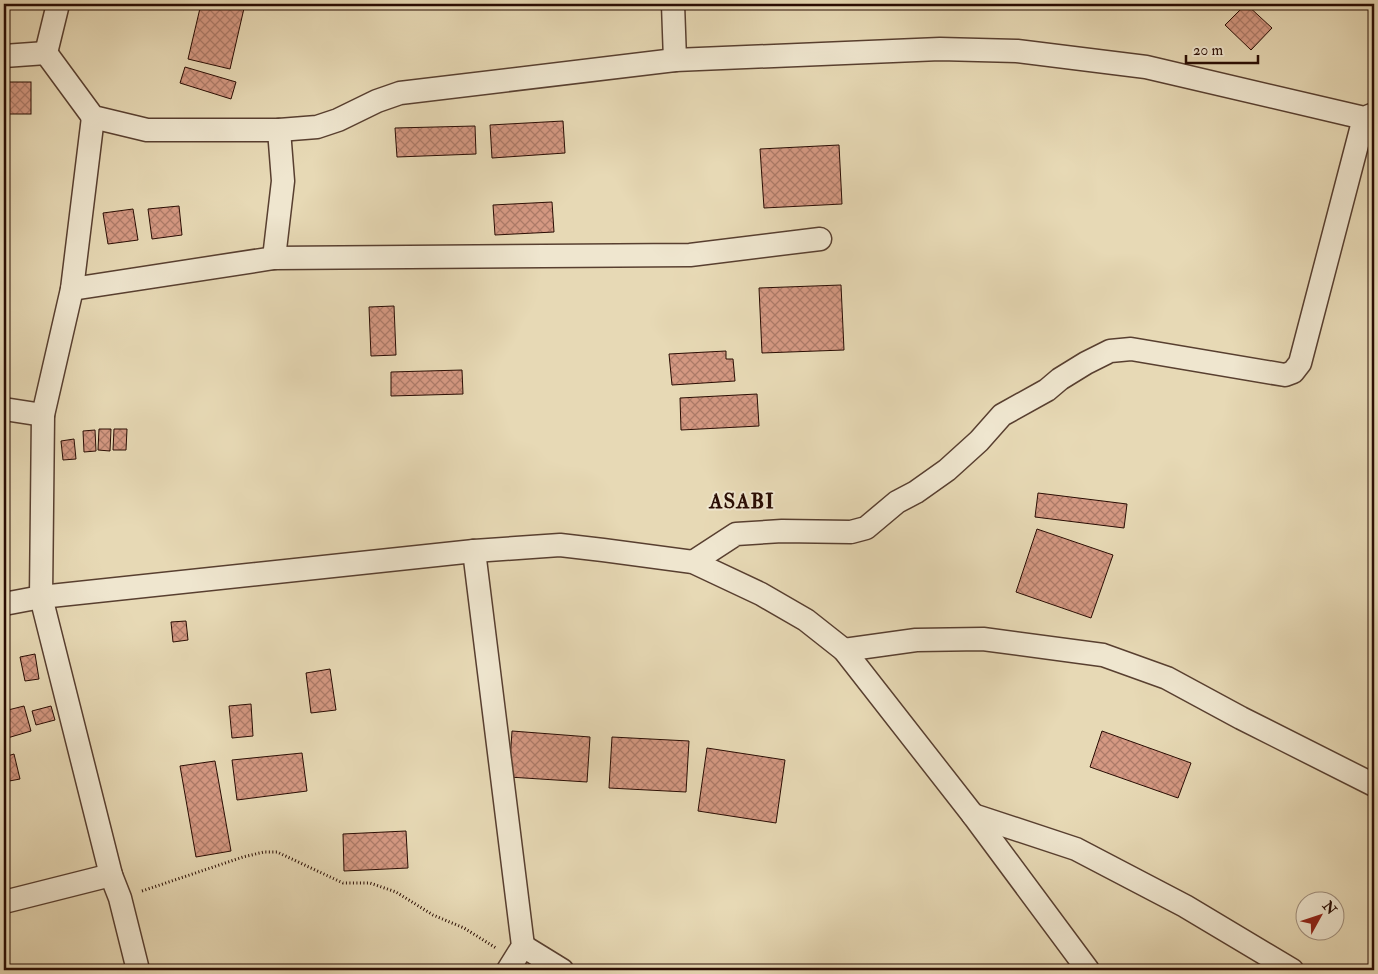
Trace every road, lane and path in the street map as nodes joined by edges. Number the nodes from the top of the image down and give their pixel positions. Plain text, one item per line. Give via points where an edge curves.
1 (58, 4) edge
2 (672, 4) edge
3 (46, 53) junction
4 (4, 56) edge
5 (675, 60) junction
6 (1369, 116) edge
7 (94, 117) junction
8 (279, 130) junction
9 (820, 239) dead end
10 (274, 258) junction
11 (72, 289) junction
12 (4, 409) edge
13 (43, 415) junction
14 (474, 551) junction
15 (693, 562) junction
16 (41, 597) junction
17 (4, 604) edge
18 (844, 650) junction
19 (1374, 785) edge
20 (973, 815) junction
21 (111, 874) junction
22 (120, 898) junction
23 (4, 902) edge
24 (515, 959) edge
25 (138, 970) edge
26 (562, 970) edge
27 (1088, 970) edge
28 (1292, 970) edge

1 - 3 street
2 - 5 street
3 - 4 street
3 - 7 street
5 - 6 street via 940,49 1017,51 1146,67
5 - 8 street via 400,93 317,127
6 - 15 street via 1300,363 1293,372 1285,375 1131,349 1110,351 1002,415 947,470 897,502 866,528 851,532 736,534
7 - 8 street via 147,130
7 - 11 street
8 - 10 street via 283,181
9 - 10 street via 690,255
10 - 11 street
11 - 13 street
12 - 13 street
13 - 16 street
14 - 15 street via 560,545
14 - 16 street
14 - 24 street
15 - 18 street via 761,594 806,620
16 - 17 street
16 - 21 street
18 - 19 street via 916,640 983,639 1104,654 1167,678
18 - 20 street
20 - 27 street
20 - 28 street via 1076,849 1185,906
21 - 22 street
21 - 23 street
22 - 24 path via 242,857 277,852 343,883 370,883 396,892
22 - 25 street
24 - 26 street

